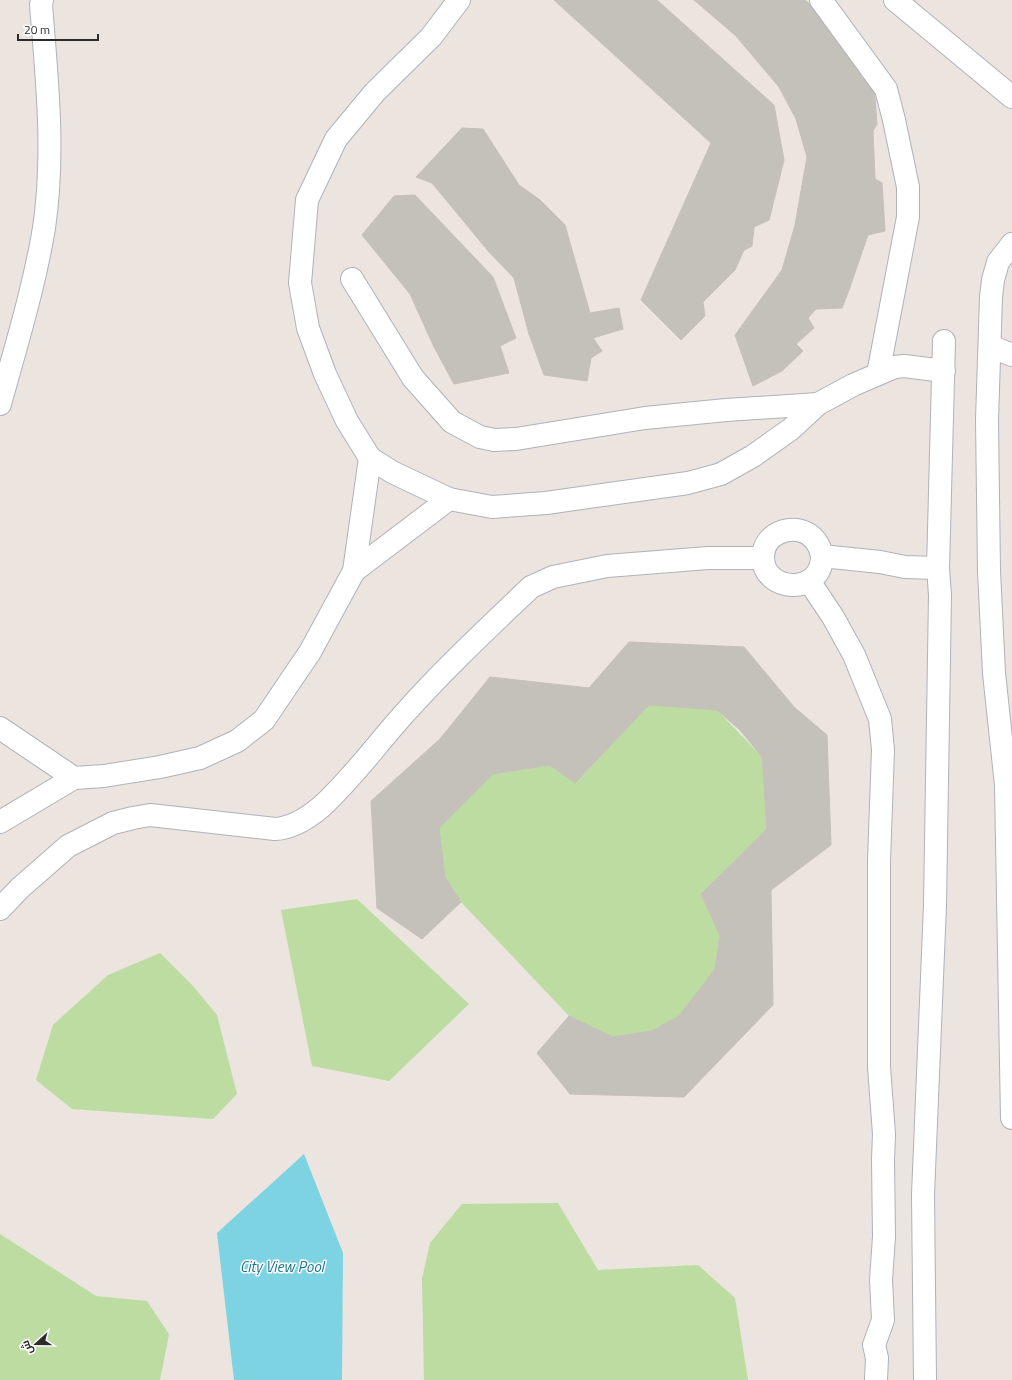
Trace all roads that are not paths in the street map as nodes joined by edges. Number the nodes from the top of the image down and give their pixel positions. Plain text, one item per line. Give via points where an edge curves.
1 (42, 0) edge
2 (459, 0) edge
3 (821, 0) edge
4 (895, 0) edge
5 (1012, 97) edge
6 (1012, 244) edge
7 (352, 280) dead end
8 (944, 341) dead end
9 (990, 346) junction
10 (1012, 355) edge
11 (944, 370) junction
12 (878, 374) junction
13 (0, 404) edge
14 (818, 404) junction
15 (370, 458) junction
16 (449, 499) junction
17 (822, 556) junction
18 (763, 558) junction
19 (938, 568) junction
20 (354, 571) junction
21 (809, 581) junction
22 (0, 728) edge
23 (74, 778) junction
24 (1009, 785) edge
25 (0, 822) edge
26 (0, 909) edge
27 (1011, 1066) edge
28 (1012, 1118) edge
29 (876, 1380) edge
30 (925, 1380) edge

1 - 13 street via 49,102 49,167 44,228 32,285
2 - 15 street via 431,37 375,92 336,138 307,200 300,283 308,328 325,374 344,414
3 - 12 street via 886,89 908,188 908,217
4 - 5 street
6 - 9 street via 998,262 993,280
7 - 14 street via 418,384 452,422 480,437 494,440 516,439 645,418
8 - 11 street
9 - 10 street
9 - 24 street via 987,420 989,571 994,673
11 - 12 street via 904,366
11 - 19 street
12 - 14 street
14 - 16 street via 791,429 753,456 721,474 688,483 516,506 492,507
15 - 16 street via 392,472
15 - 20 street
16 - 20 street
17 - 18 street via 814,538 803,531 790,530 772,537 764,549
17 - 19 street via 905,567
17 - 21 street via 819,573
18 - 21 street via 765,568 782,584 798,585
18 - 26 street via 708,558 607,566 544,580 531,587 460,655 349,778 320,807 302,820 283,829 150,815 113,823 68,846
19 - 30 street via 940,595 935,905 924,1195
20 - 23 street via 310,652 264,720 237,741 200,758 166,766
21 - 29 street via 854,655 880,719 883,750 879,869 879,1067 884,1134 884,1237 881,1280 883,1320 874,1345 877,1358
22 - 23 street
23 - 25 street
24 - 27 street
27 - 28 street

